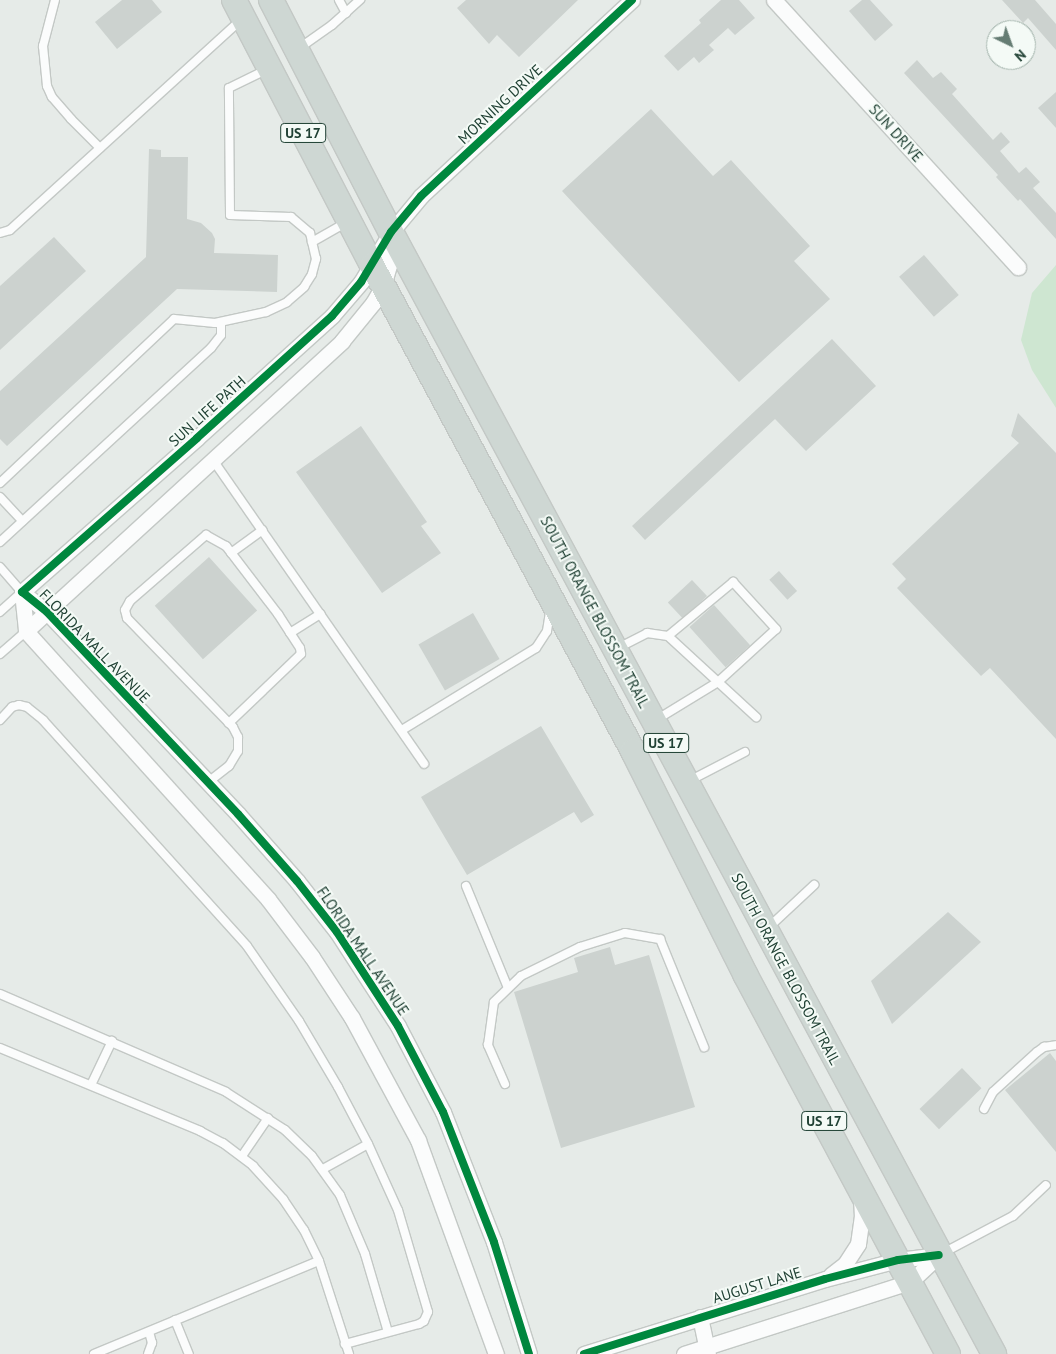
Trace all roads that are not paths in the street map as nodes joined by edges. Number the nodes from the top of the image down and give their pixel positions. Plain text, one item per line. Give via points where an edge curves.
1 (55, 0) edge
2 (271, 0) edge
3 (339, 0) edge
4 (360, 0) edge
5 (632, 0) edge
6 (774, 0) edge
7 (239, 9) edge
8 (346, 13) junction
9 (296, 50) junction
10 (270, 68) junction
11 (100, 148) junction
12 (349, 221) junction
13 (391, 232) junction
14 (0, 233) edge
15 (312, 242) junction
16 (372, 265) junction
17 (1018, 267) dead end
18 (383, 286) junction
19 (221, 322) junction
20 (197, 438) junction
21 (213, 460) junction
22 (0, 483) edge
23 (0, 497) edge
24 (22, 522) junction
25 (263, 530) junction
26 (0, 542) edge
27 (231, 553) junction
28 (0, 567) edge
29 (22, 592) junction
30 (552, 599) junction
31 (0, 612) edge
32 (47, 612) junction
33 (321, 614) junction
34 (26, 631) junction
35 (290, 633) junction
36 (668, 636) junction
37 (616, 650) junction
38 (0, 654) edge
39 (718, 682) junction
40 (756, 718) dead end
41 (0, 720) edge
42 (654, 722) junction
43 (229, 723) junction
44 (402, 730) junction
45 (745, 752) dead end
46 (424, 764) dead end
47 (687, 782) junction
48 (207, 783) junction
49 (814, 885) dead end
50 (466, 886) dead end
51 (766, 930) junction
52 (508, 988) junction
53 (0, 994) edge
54 (112, 1041) junction
55 (1056, 1045) edge
56 (704, 1047) dead end
57 (0, 1048) edge
58 (505, 1084) dead end
59 (91, 1085) junction
60 (984, 1110) dead end
61 (268, 1118) junction
62 (368, 1144) junction
63 (242, 1156) junction
64 (322, 1169) junction
65 (1046, 1185) dead end
66 (861, 1190) junction
67 (940, 1255) junction
68 (898, 1260) junction
69 (319, 1261) junction
70 (825, 1279) junction
71 (910, 1282) junction
72 (700, 1317) junction
73 (175, 1320) junction
74 (149, 1332) junction
75 (388, 1332) junction
76 (346, 1344) junction
77 (707, 1351) edge
78 (94, 1354) edge
79 (148, 1354) edge
80 (190, 1354) edge
81 (349, 1354) edge
82 (496, 1354) edge
83 (529, 1354) edge
84 (584, 1354) edge
85 (684, 1354) edge
86 (948, 1354) edge
87 (994, 1354) edge

1 - 11 lane via 43,46 47,86 58,104
2 - 9 main road, SOUTH ORANGE BLOSSOM TRAIL / US 17
3 - 8 lane
4 - 8 lane
5 - 13 street, MORNING DRIVE via 421,196
6 - 17 street, SUN DRIVE
7 - 10 main road, US 17
7 - 11 lane
8 - 9 lane
9 - 13 main road, SOUTH ORANGE BLOSSOM TRAIL / US 17
10 - 12 main road, US 17
10 - 15 lane via 229,88 230,215 291,217 310,233
11 - 14 lane via 10,230
12 - 15 lane
12 - 16 main road, US 17
13 - 16 street, SUN LIFE PATH
13 - 18 street via 389,265
13 - 37 main road, SOUTH ORANGE BLOSSOM TRAIL / US 17
15 - 19 lane via 316,259 312,274 304,287 287,302 266,312
16 - 18 main road, US 17
16 - 20 street, SUN LIFE PATH via 332,316
18 - 21 street via 342,342
18 - 30 main road, US 17
19 - 22 lane via 174,319
19 - 24 lane via 221,335 211,348
20 - 21 street
20 - 29 street, SUN LIFE PATH
21 - 25 lane
21 - 32 street
23 - 24 lane
24 - 26 lane
25 - 27 lane
25 - 33 lane
27 - 35 lane
27 - 43 lane via 226,546 206,535 130,601 125,610 127,618
28 - 29 lane
29 - 31 lane
29 - 32 street, FLORIDA MALL AVENUE
29 - 34 street, FLORIDA MALL AVENUE
30 - 44 lane via 547,632 536,648
30 - 66 main road, US 17 via 745,974
32 - 34 street
32 - 48 street, FLORIDA MALL AVENUE
33 - 35 lane
33 - 44 lane
34 - 38 lane
34 - 82 street via 268,899 312,957 382,1070 418,1140
35 - 43 lane via 301,654
36 - 37 lane via 647,633
36 - 39 lane
36 - 39 lane via 733,582 776,629
37 - 42 main road, SOUTH ORANGE BLOSSOM TRAIL / US 17
39 - 40 lane
39 - 42 lane
41 - 62 lane via 20,705 34,711 232,928 299,1021
42 - 47 main road, SOUTH ORANGE BLOSSOM TRAIL / US 17
43 - 48 lane via 238,737 238,751 229,766
44 - 46 lane
45 - 47 lane
47 - 51 main road, SOUTH ORANGE BLOSSOM TRAIL / US 17
48 - 83 street, FLORIDA MALL AVENUE via 316,904 398,1026 443,1112 494,1242
49 - 51 lane
50 - 52 lane
51 - 67 main road, SOUTH ORANGE BLOSSOM TRAIL / US 17
52 - 56 lane via 521,976 580,947 626,933 660,938
52 - 58 lane via 494,1002 488,1045
53 - 54 lane
54 - 59 lane
54 - 61 lane via 226,1092
55 - 60 lane via 1037,1052 993,1092
57 - 59 lane
59 - 63 lane via 200,1131
61 - 63 lane
61 - 64 lane via 298,1142
62 - 64 lane
62 - 75 lane via 398,1210 428,1306 424,1321
63 - 69 lane via 283,1199 304,1230
64 - 75 lane via 351,1219
65 - 67 lane via 1013,1216
66 - 68 main road, US 17
66 - 70 street via 858,1244 845,1264
67 - 68 street, AUGUST LANE
67 - 71 street
67 - 87 main road, SOUTH ORANGE BLOSSOM TRAIL
68 - 70 street, AUGUST LANE
68 - 71 main road, US 17
69 - 73 lane
69 - 76 lane
70 - 72 street, AUGUST LANE
71 - 77 street
71 - 86 main road, US 17
72 - 77 street
72 - 84 street, AUGUST LANE
73 - 74 lane
73 - 80 lane
74 - 78 lane
74 - 79 lane via 152,1344
75 - 76 lane
76 - 81 lane
77 - 85 street

